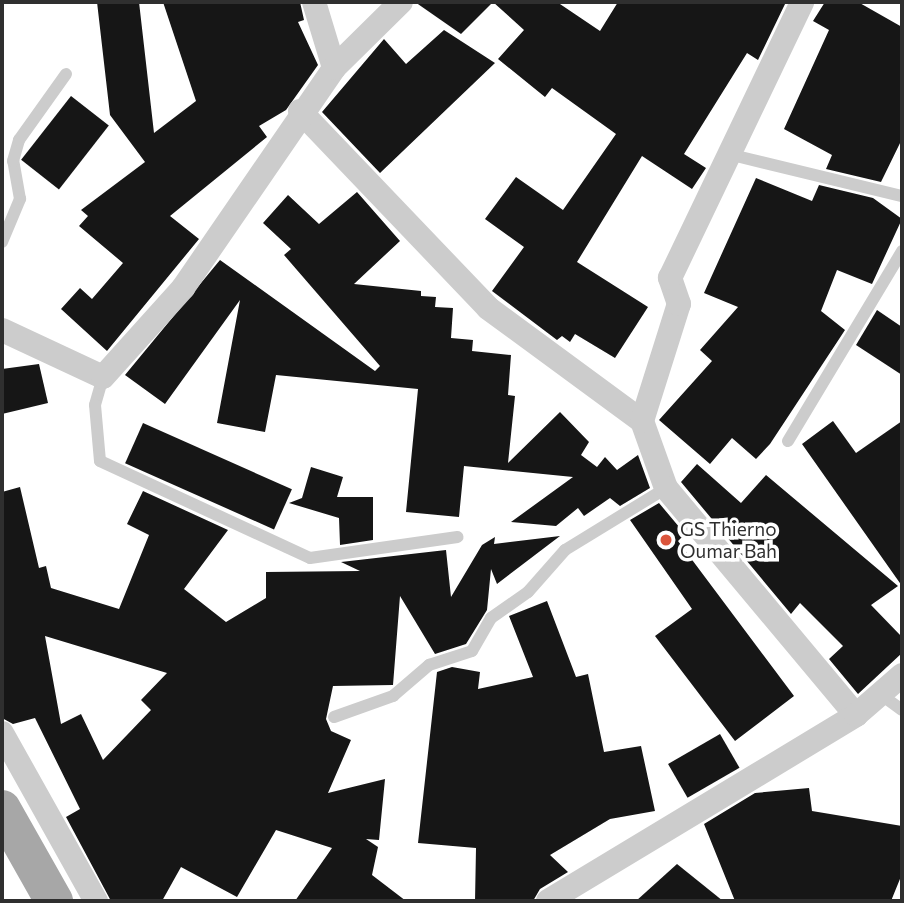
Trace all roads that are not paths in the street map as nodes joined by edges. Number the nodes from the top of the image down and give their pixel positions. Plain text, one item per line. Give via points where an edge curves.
1 (314, 2) edge
2 (401, 2) edge
3 (802, 2) edge
4 (334, 68) junction
5 (66, 74) dead end
6 (300, 111) junction
7 (728, 153) junction
8 (902, 196) edge
9 (2, 242) edge
10 (902, 251) edge
11 (2, 330) edge
12 (103, 377) junction
13 (642, 421) junction
14 (789, 441) dead end
15 (666, 488) junction
16 (458, 537) dead end
17 (902, 675) edge
18 (891, 693) edge
19 (902, 710) edge
20 (856, 715) junction
21 (334, 717) dead end
22 (2, 733) edge
23 (2, 809) edge
24 (54, 901) edge
25 (96, 901) edge
26 (548, 901) edge

1 - 4 street
2 - 4 street
3 - 7 street
4 - 6 street
5 - 9 lane via 19,140 13,161 20,199
6 - 12 street via 183,288
6 - 13 street via 488,308
7 - 8 lane
7 - 13 street via 670,278 679,304
10 - 14 lane
11 - 12 street
12 - 16 lane via 94,405 100,461 298,552 356,556
13 - 15 street
15 - 20 street
15 - 21 lane via 565,550 528,592 491,618 472,651 429,665 393,696
17 - 18 street
18 - 19 lane
18 - 20 street
20 - 26 street
22 - 25 street
23 - 24 main road

